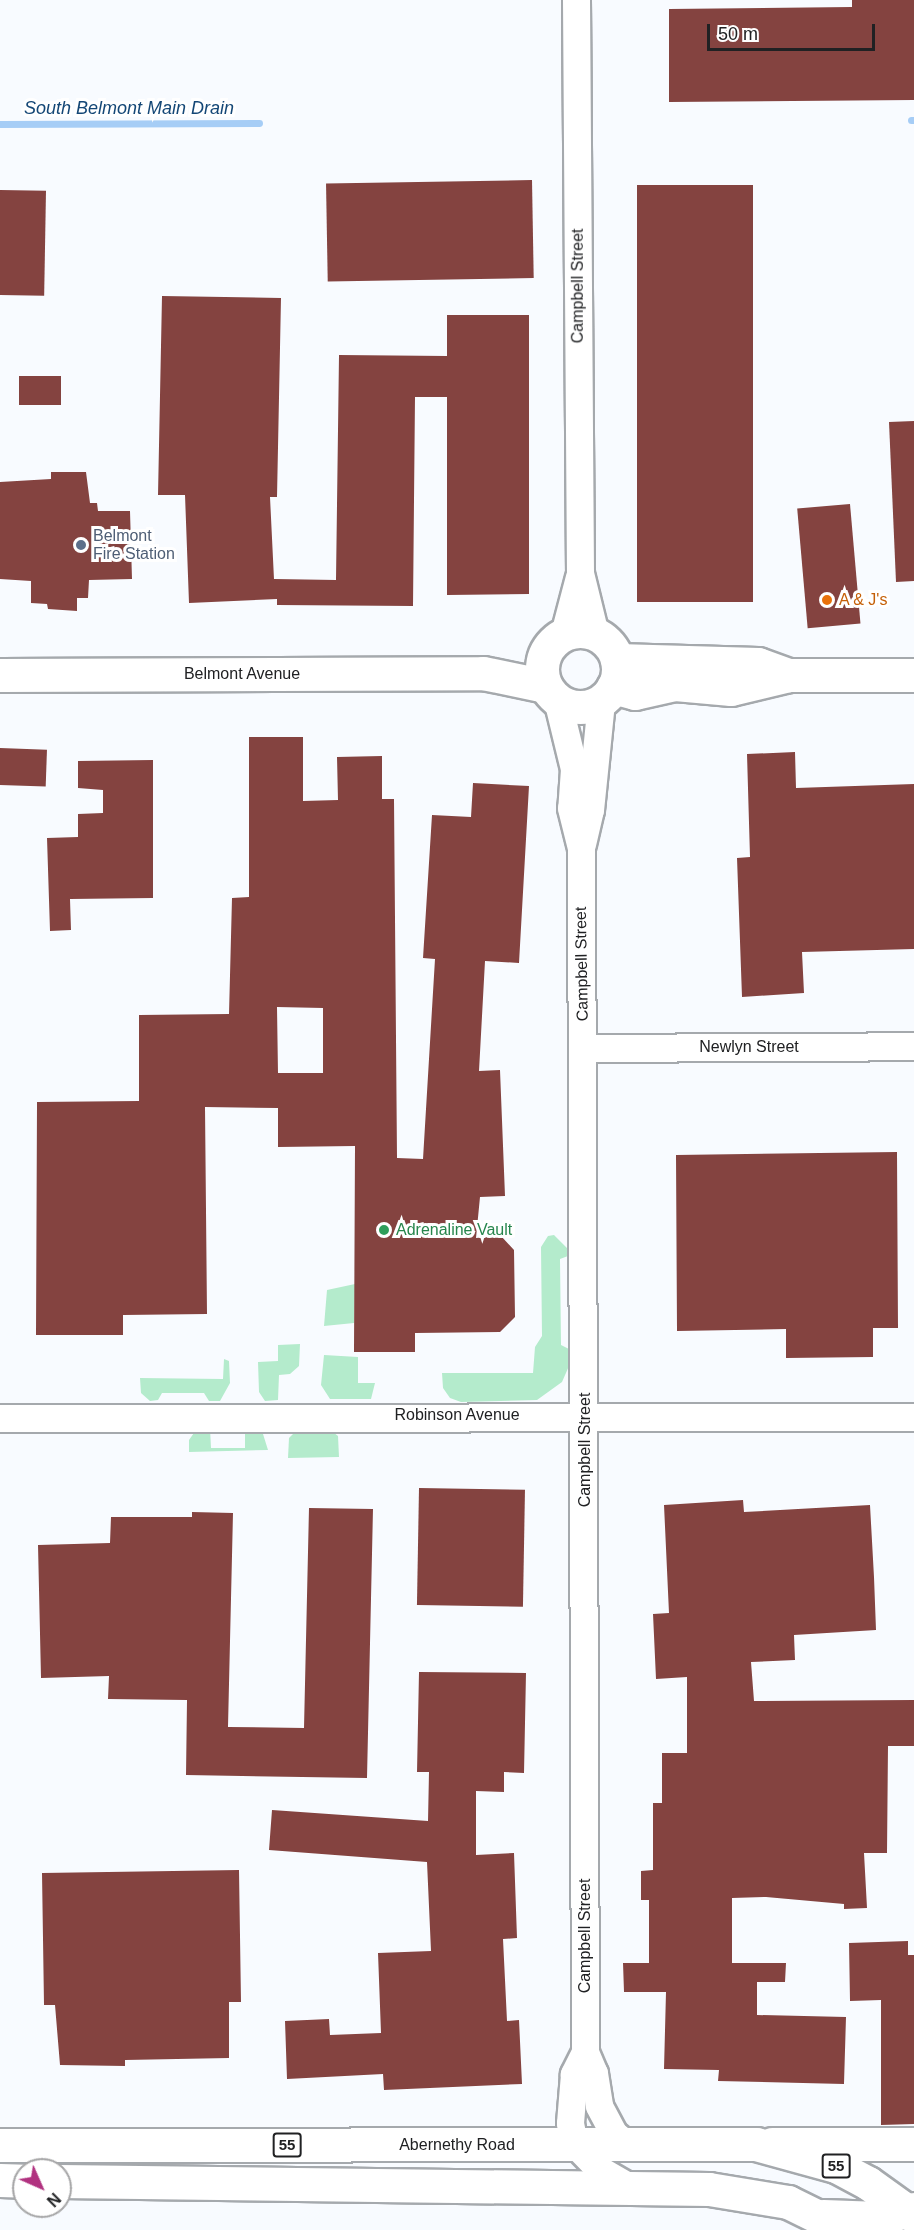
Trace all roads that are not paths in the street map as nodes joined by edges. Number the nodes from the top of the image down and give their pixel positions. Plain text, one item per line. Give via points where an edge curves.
1 (576, 0) edge
2 (569, 640) junction
3 (483, 673) junction
4 (0, 675) edge
5 (914, 675) edge
6 (610, 682) junction
7 (552, 692) junction
8 (581, 848) junction
9 (914, 1046) edge
10 (583, 1048) junction
11 (585, 1414) junction
12 (914, 1417) edge
13 (0, 1418) edge
14 (585, 2052) junction
15 (574, 2143) junction
16 (625, 2143) junction
17 (756, 2144) junction
18 (914, 2144) edge
19 (0, 2145) edge
20 (72, 2181) edge
21 (628, 2186) junction
22 (912, 2212) edge
23 (834, 2223) edge

1 - 2 street, Campbell Street via 580,573
2 - 3 main road, Belmont Avenue
2 - 6 main road via 605,640
2 - 7 main road via 543,675
3 - 4 main road, Belmont Avenue
3 - 7 main road, Belmont Avenue
5 - 6 main road via 789,675 758,664
6 - 7 main road via 578,706
6 - 8 street, Campbell Street
7 - 8 street, Campbell Street via 574,769 571,808
8 - 10 street, Campbell Street
9 - 10 street, Newlyn Street
10 - 11 street, Campbell Street
11 - 12 street, Robinson Avenue
11 - 13 street, Robinson Avenue
11 - 14 street, Campbell Street
14 - 15 street, Campbell Street via 574,2074 570,2123
14 - 16 street, Campbell Street via 594,2073 599,2106 614,2134
15 - 16 main road, Abernethy Road / 55
15 - 19 main road, Abernethy Road / 55
15 - 21 street via 600,2170
16 - 17 main road, Abernethy Road / 55
17 - 18 main road, Abernethy Road
17 - 22 main road, 55 via 836,2166
20 - 21 main road
21 - 23 main road via 709,2189 760,2196
22 - 23 main road

